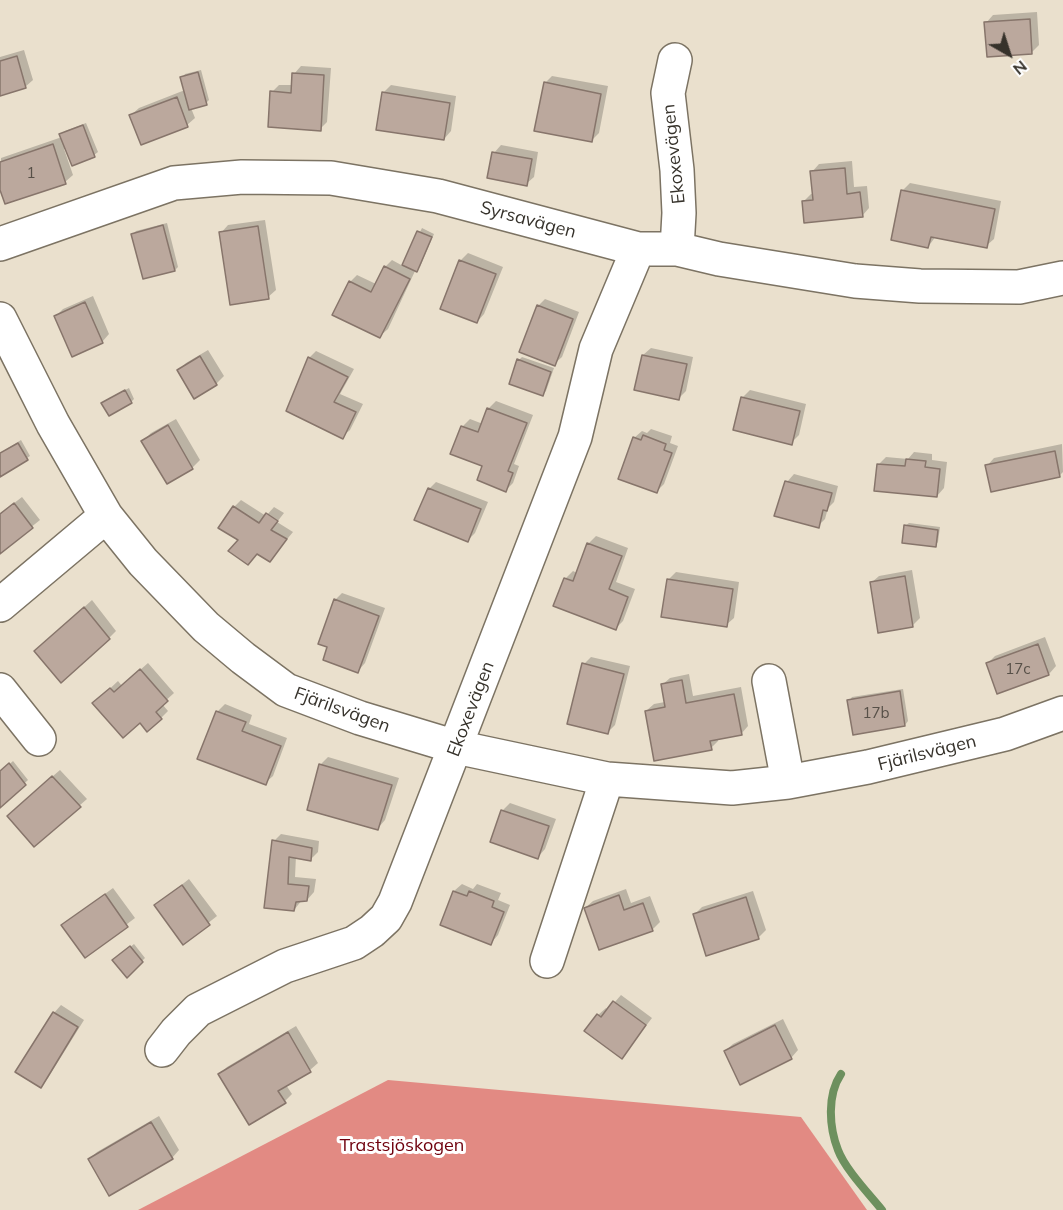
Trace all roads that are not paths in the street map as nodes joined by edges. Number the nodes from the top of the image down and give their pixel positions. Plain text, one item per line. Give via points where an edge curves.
1 (675, 60) dead end
2 (0, 244) edge
3 (638, 249) junction
4 (677, 249) junction
5 (1063, 278) edge
6 (0, 319) edge
7 (106, 516) junction
8 (0, 604) edge
9 (769, 681) dead end
10 (0, 690) edge
11 (1063, 713) edge
12 (39, 739) dead end
13 (456, 747) junction
14 (607, 779) junction
15 (788, 782) junction
16 (547, 961) dead end
17 (162, 1050) dead end

1 - 4 street, Ekoxevägen via 668,93 680,213
2 - 3 street, Syrsavägen via 174,183 242,177 331,178 398,188
3 - 4 street, Syrsavägen
3 - 13 street, Ekoxevägen via 596,349 575,437
4 - 5 street, Syrsavägen via 855,281 920,286 1019,286
6 - 7 street, Fjärilsvägen via 52,423
7 - 8 street
7 - 13 street, Fjärilsvägen via 143,562 206,627 286,690 360,718
9 - 15 street
10 - 12 street
11 - 15 street, Fjärilsvägen via 1005,734
13 - 14 street, Fjärilsvägen
13 - 17 street, Ekoxevägen via 386,918 354,943 285,966 198,1010
14 - 15 street, Fjärilsvägen via 732,788
14 - 16 street

